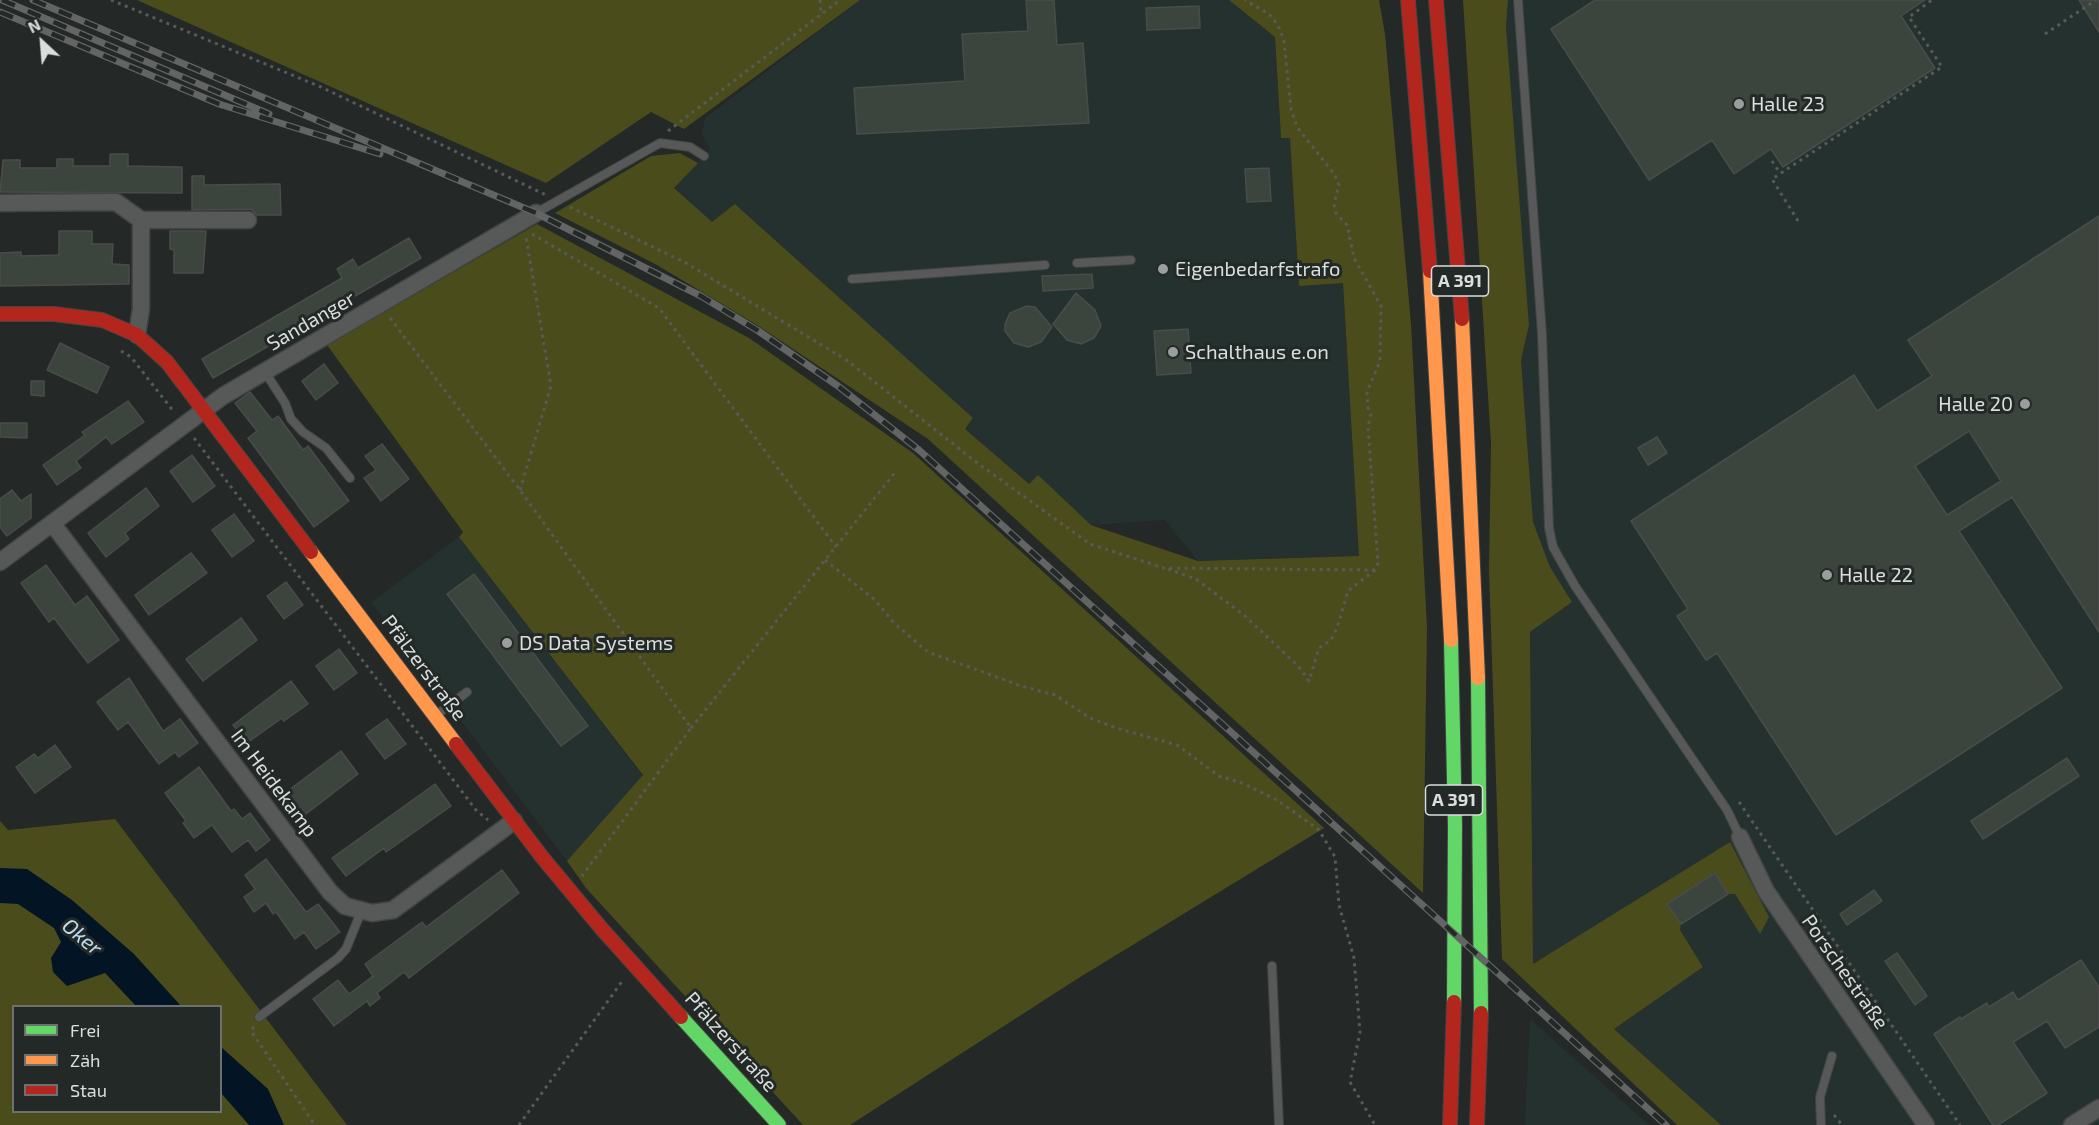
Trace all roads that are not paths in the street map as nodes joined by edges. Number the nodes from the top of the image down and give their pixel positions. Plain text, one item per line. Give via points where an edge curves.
1 (1401, 0) edge
2 (1408, 0) edge
3 (1436, 0) edge
4 (1444, 0) edge
5 (1518, 0) edge
6 (1440, 45) junction
7 (1413, 50) junction
8 (704, 156) dead end
9 (0, 202) edge
10 (536, 213) joint
11 (141, 220) junction
12 (248, 220) dead end
13 (1131, 260) dead end
14 (1077, 263) dead end
15 (1045, 266) dead end
16 (852, 279) dead end
17 (0, 314) edge
18 (137, 335) junction
19 (265, 372) junction
20 (205, 410) junction
21 (351, 478) dead end
22 (52, 523) junction
23 (0, 562) edge
24 (467, 692) dead end
25 (435, 716) junction
26 (507, 826) junction
27 (1740, 837) joint
28 (361, 912) junction
29 (1272, 966) dead end
30 (258, 1017) road end
31 (1832, 1056) dead end
32 (2099, 1108) edge
33 (779, 1125) edge
34 (1279, 1125) edge
35 (1449, 1125) edge
36 (1477, 1125) edge
37 (1821, 1125) edge
38 (1926, 1125) edge
39 (2073, 1125) edge

1 - 7 main road
2 - 7 main road, A 391
3 - 6 main road, A 391
4 - 6 main road
5 - 27 lane via 1553,547 1565,572 1708,782
6 - 36 main road, A 391 via 1462,316 1477,611 1481,1019
7 - 35 main road, A 391 via 1451,626 1455,838
8 - 10 lane, Sandanger via 690,147 660,143
9 - 11 street via 116,202
10 - 19 street, Sandanger
11 - 12 street
11 - 18 street via 141,309
13 - 14 lane
15 - 16 lane
17 - 18 main road, Pfälzerstraße via 81,316 117,325
18 - 20 main road, Pfälzerstraße via 167,362
19 - 20 street, Sandanger
19 - 21 lane via 291,419 326,448
20 - 22 street, Sandanger
20 - 25 main road, Pfälzerstraße
22 - 23 street, Sandanger
22 - 28 street, Im Heidekamp via 330,892 345,906
24 - 25 lane
25 - 26 main road, Pfälzerstraße
26 - 28 street via 399,907 382,913
26 - 33 main road, Pfälzerstraße
27 - 38 street, Porschestraße via 1766,891
28 - 30 lane via 346,949 338,958
29 - 34 lane
31 - 37 lane via 1820,1097
32 - 39 street

